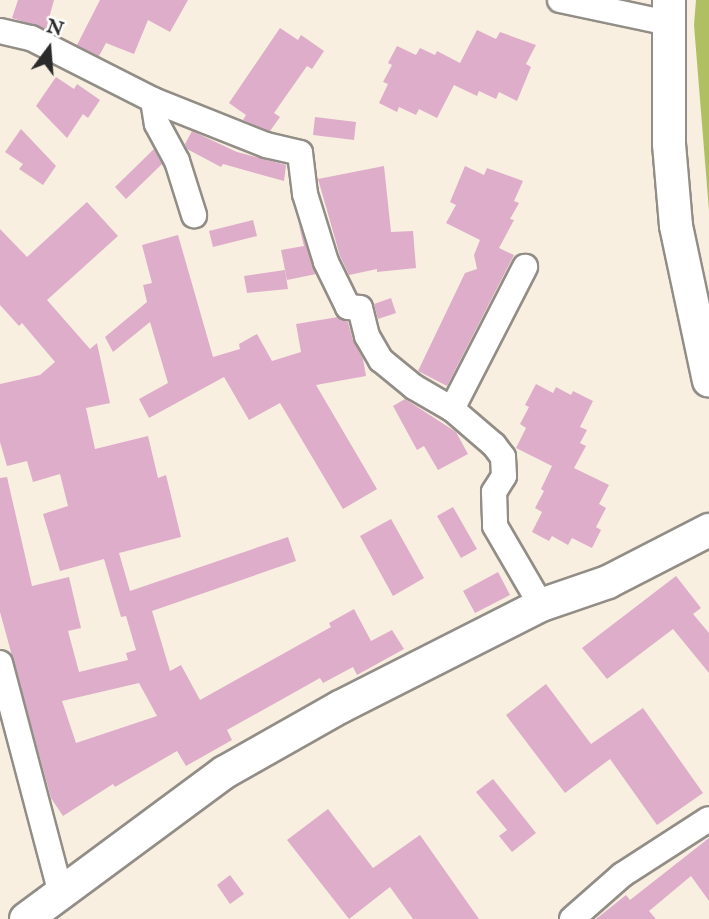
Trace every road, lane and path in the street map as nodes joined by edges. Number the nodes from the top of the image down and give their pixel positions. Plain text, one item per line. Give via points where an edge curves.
1 (560, 0) edge
2 (668, 12) edge
3 (0, 31) edge
4 (153, 100) junction
5 (194, 215) dead end
6 (525, 267) dead end
7 (709, 381) edge
8 (453, 409) junction
9 (709, 530) edge
10 (541, 605) junction
11 (0, 663) edge
12 (709, 819) edge
13 (61, 894) junction
14 (26, 919) edge
15 (572, 919) edge

1 - 2 street
2 - 7 main road via 669,144 676,226
3 - 4 street via 31,38
4 - 5 street via 157,124 177,160
4 - 8 street via 266,145 300,153 308,205 326,262 348,307 360,308 367,336 381,360 414,387
6 - 8 street
8 - 10 street via 503,457 504,476 494,492 495,526
9 - 10 main road via 608,582
10 - 13 main road via 340,707 225,772
11 - 13 street
12 - 15 street via 622,875
13 - 14 main road

